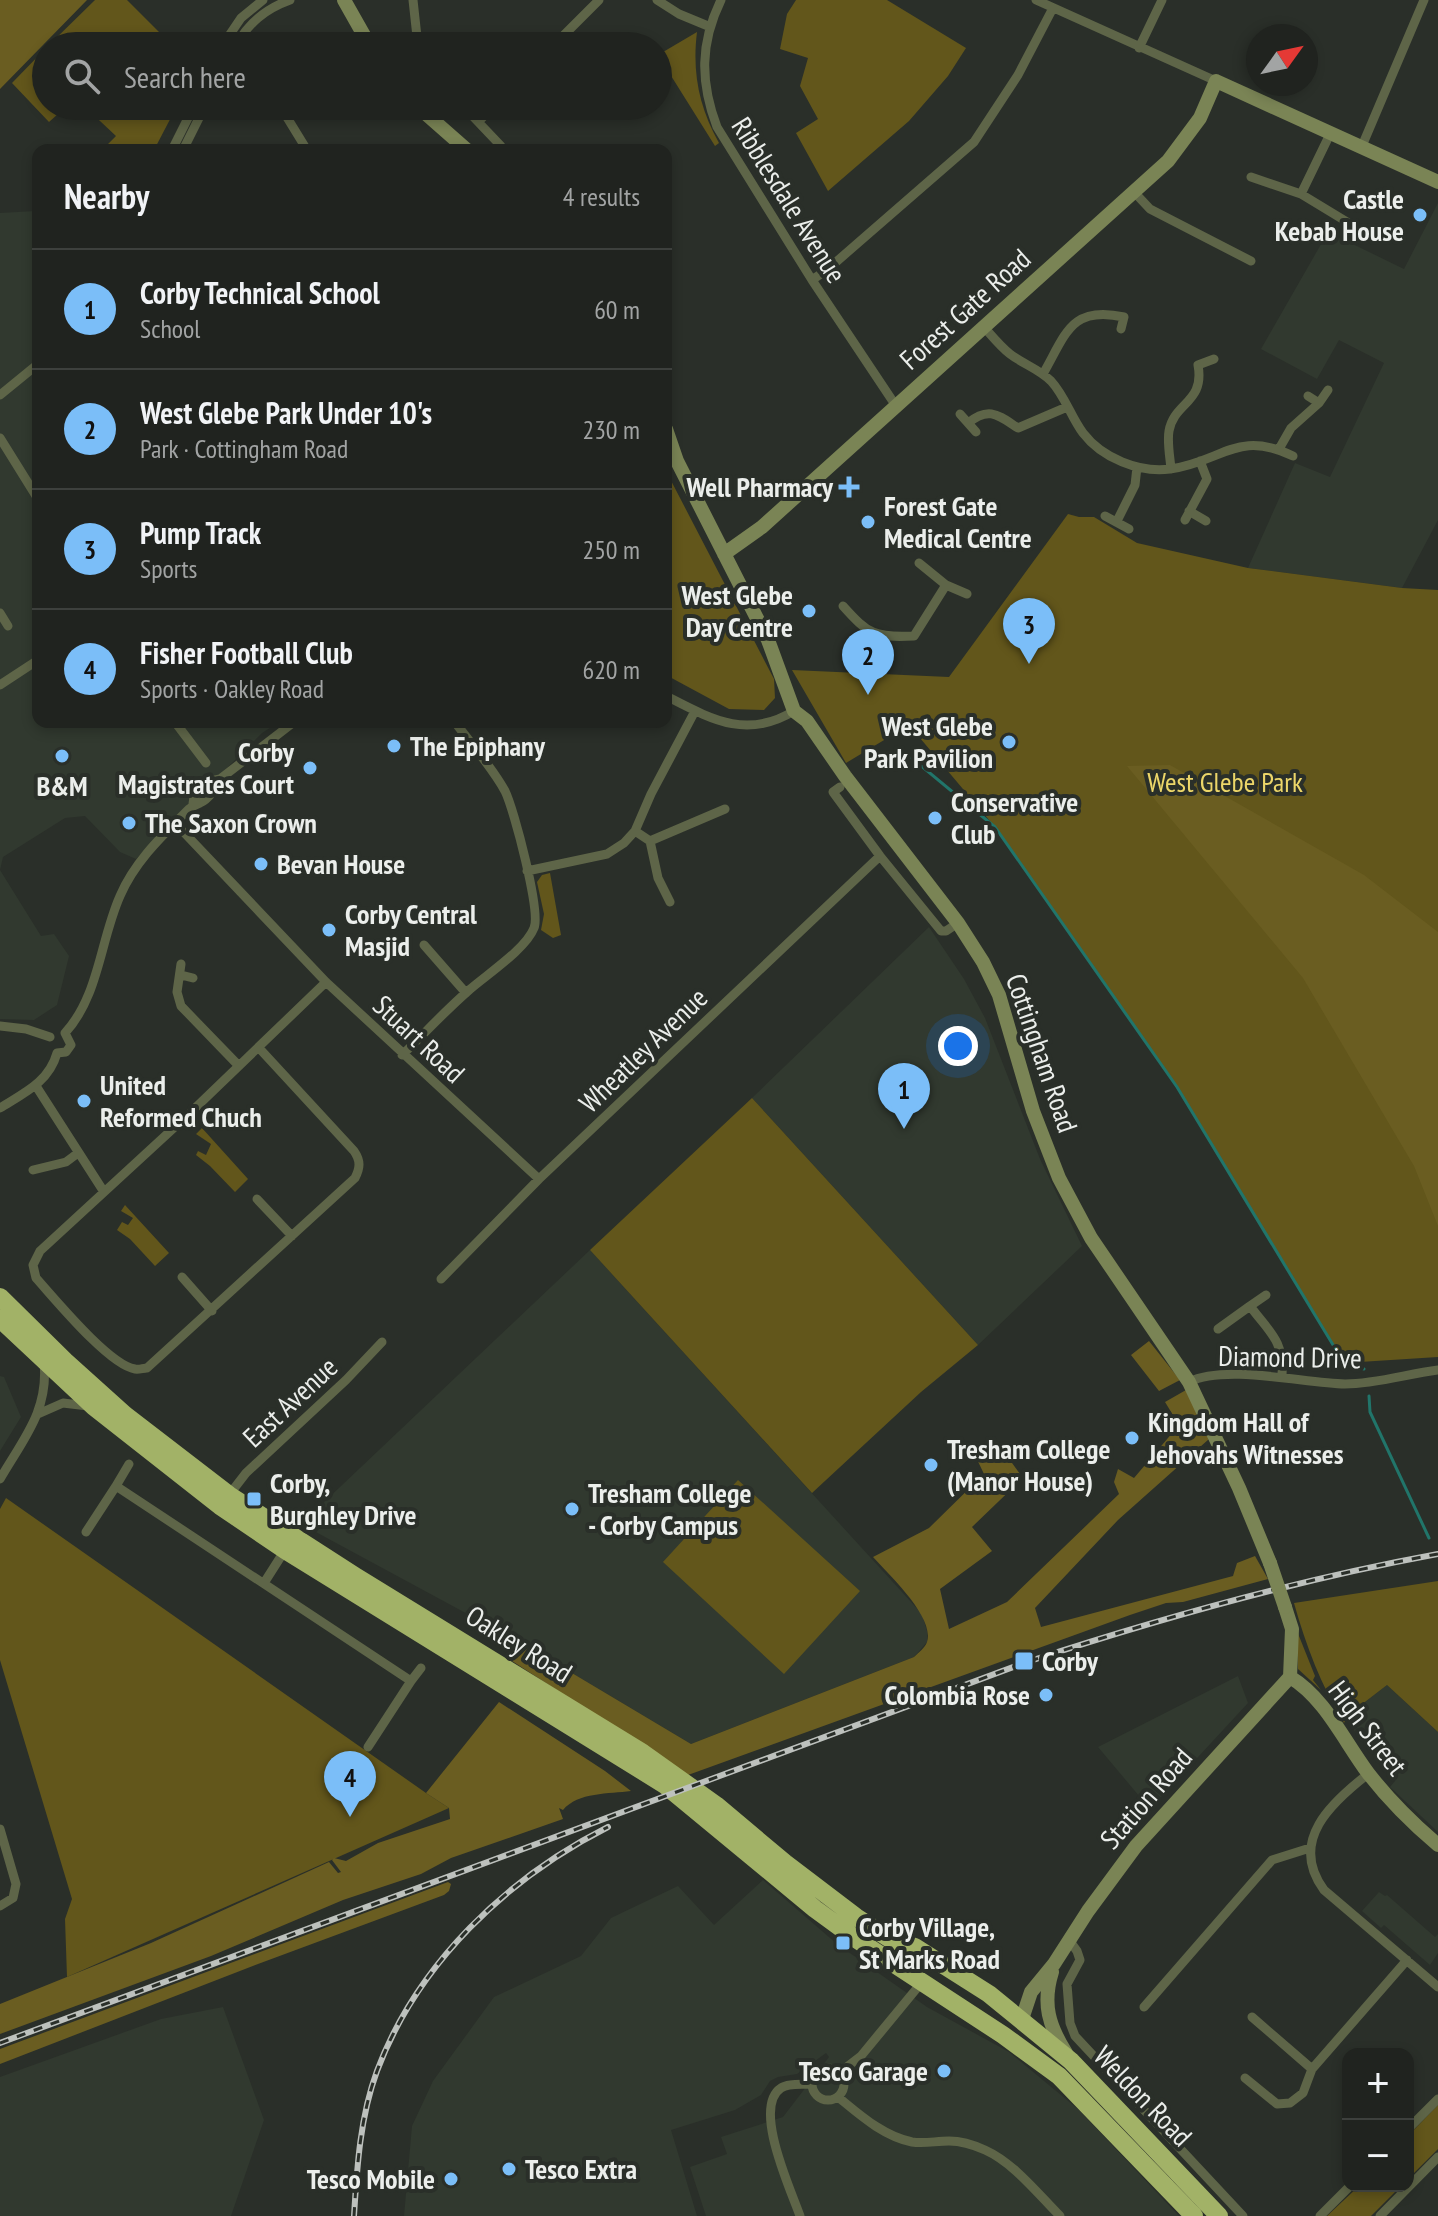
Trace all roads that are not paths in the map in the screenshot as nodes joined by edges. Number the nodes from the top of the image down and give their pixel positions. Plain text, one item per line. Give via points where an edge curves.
1 (263, 0) edge
2 (290, 0) edge
3 (344, 0) edge
4 (413, 0) edge
5 (599, 0) edge
6 (657, 0) edge
7 (721, 0) edge
8 (1036, 0) edge
9 (1162, 0) edge
10 (1424, 0) edge
11 (1053, 8) junction
12 (708, 26) junction
13 (232, 32) edge
14 (245, 32) edge
15 (362, 32) edge
16 (416, 32) edge
17 (567, 32) edge
18 (1139, 48) junction
19 (1216, 81) junction
20 (187, 120) edge
21 (198, 120) edge
22 (289, 120) edge
23 (433, 120) edge
24 (479, 121) edge
25 (1331, 132) junction
26 (175, 144) edge
27 (186, 144) edge
28 (303, 144) edge
29 (460, 144) edge
30 (499, 144) edge
31 (1362, 146) junction
32 (1251, 177) dead end
33 (1438, 182) edge
34 (1135, 193) junction
35 (1301, 194) junction
36 (1357, 228) dead end
37 (1251, 261) dead end
38 (812, 280) junction
39 (984, 327) junction
40 (1121, 329) dead end
41 (1214, 359) dead end
42 (32, 369) edge
43 (1043, 374) junction
44 (1328, 390) dead end
45 (0, 395) edge
46 (1308, 396) dead end
47 (1319, 403) junction
48 (896, 406) junction
49 (1067, 407) junction
50 (960, 414) dead end
51 (968, 423) junction
52 (976, 432) dead end
53 (0, 438) edge
54 (672, 446) edge
55 (1279, 449) junction
56 (1293, 456) dead end
57 (1200, 461) junction
58 (1137, 467) junction
59 (1171, 469) junction
60 (32, 489) edge
61 (1105, 516) dead end
62 (1117, 521) junction
63 (1206, 521) dead end
64 (1129, 529) dead end
65 (724, 554) junction
66 (919, 563) dead end
67 (946, 585) junction
68 (967, 594) dead end
69 (843, 606) dead end
70 (0, 613) edge
71 (8, 626) dead end
72 (32, 664) edge
73 (0, 685) edge
74 (672, 699) edge
75 (695, 711) junction
76 (794, 711) junction
77 (180, 728) edge
78 (286, 728) edge
79 (459, 728) edge
80 (206, 763) dead end
81 (840, 787) dead end
82 (725, 809) dead end
83 (175, 823) junction
84 (635, 831) junction
85 (650, 841) junction
86 (880, 856) junction
87 (527, 871) junction
88 (670, 902) dead end
89 (958, 923) junction
90 (424, 945) dead end
91 (193, 978) dead end
92 (326, 982) junction
93 (466, 993) junction
94 (0, 1026) edge
95 (65, 1033) junction
96 (50, 1037) junction
97 (259, 1048) junction
98 (57, 1053) junction
99 (402, 1055) junction
100 (239, 1066) junction
101 (36, 1086) junction
102 (0, 1108) edge
103 (78, 1153) junction
104 (33, 1170) dead end
105 (539, 1179) junction
106 (104, 1192) junction
107 (257, 1199) dead end
108 (292, 1236) junction
109 (182, 1277) dead end
110 (441, 1279) dead end
111 (1266, 1295) dead end
112 (0, 1297) edge
113 (1250, 1306) junction
114 (212, 1311) junction
115 (0, 1319) edge
116 (1218, 1329) dead end
117 (382, 1342) dead end
118 (44, 1362) junction
119 (1438, 1370) edge
120 (1282, 1376) junction
121 (1189, 1382) junction
122 (94, 1407) junction
123 (38, 1414) junction
124 (129, 1464) dead end
125 (0, 1479) edge
126 (116, 1486) junction
127 (229, 1495) junction
128 (86, 1532) dead end
129 (285, 1550) junction
130 (264, 1583) junction
131 (421, 1668) dead end
132 (1290, 1677) junction
133 (411, 1681) junction
134 (368, 1747) dead end
135 (1368, 1774) junction
136 (0, 1829) edge
137 (1438, 1845) edge
138 (1310, 1848) junction
139 (0, 1906) edge
140 (890, 1939) junction
141 (1069, 1940) junction
142 (1407, 1960) junction
143 (1054, 1964) junction
144 (951, 1968) junction
145 (922, 1982) junction
146 (1438, 1987) edge
147 (1031, 1992) junction
148 (994, 1998) junction
149 (1144, 2007) dead end
150 (1252, 2017) dead end
151 (1022, 2019) junction
152 (1003, 2035) joint
153 (1065, 2068) junction
154 (1312, 2069) junction
155 (839, 2073) junction
156 (1245, 2078) dead end
157 (811, 2084) junction
158 (838, 2097) junction
159 (1438, 2099) edge
160 (1414, 2123) edge
161 (1438, 2157) edge
162 (1344, 2192) edge
163 (800, 2216) edge
164 (1060, 2216) edge
165 (1194, 2216) edge
166 (1219, 2216) edge
167 (1243, 2216) edge
168 (1320, 2216) edge
169 (1380, 2216) edge

1 - 13 street
2 - 14 street via 252,21
3 - 15 street
4 - 16 street
5 - 17 street
6 - 12 street
7 - 12 street, Ribblesdale Avenue
8 - 11 street
9 - 18 street
10 - 31 street
11 - 18 street
11 - 38 street via 974,142
12 - 38 street, Ribblesdale Avenue via 703,67 717,127
18 - 19 street
19 - 25 street
19 - 34 street, Forest Gate Road via 1187,139
20 - 26 street
21 - 27 street
22 - 28 street
23 - 29 street
24 - 30 street
25 - 31 street
25 - 35 street
31 - 33 street
32 - 35 street
34 - 37 street via 1150,209
34 - 39 street, Forest Gate Road
35 - 36 street
38 - 48 street, Ribblesdale Avenue
39 - 43 street via 1009,353
39 - 48 street, Forest Gate Road
40 - 43 street via 1124,317 1083,317 1071,325
41 - 59 street via 1198,365 1194,396 1177,412 1169,430
42 - 45 street
43 - 49 street
44 - 47 street
46 - 47 street
47 - 55 street via 1291,428
48 - 65 street, Forest Gate Road via 762,527
49 - 51 street via 1018,428 988,413
49 - 58 street via 1084,434 1107,455
50 - 51 street
51 - 52 street
53 - 60 street
54 - 65 street, Cottingham Road
55 - 56 street
55 - 57 street via 1254,443
57 - 59 street
57 - 63 street via 1207,479 1187,516
58 - 59 street
58 - 62 street via 1135,485
61 - 62 street
62 - 64 street
65 - 76 street, Cottingham Road via 768,640
66 - 67 street
67 - 68 street
67 - 69 street via 914,636 864,630
70 - 71 street
72 - 73 street
74 - 75 street
75 - 76 street via 749,727
75 - 84 street
76 - 89 street, Cottingham Road via 807,721
77 - 80 street
78 - 83 street via 211,781
79 - 87 street via 505,791
81 - 86 street via 833,792
82 - 85 street
83 - 92 street, Stuart Road
83 - 95 street via 132,872 121,893 85,1008
84 - 85 street
84 - 87 street via 607,854
85 - 88 street via 655,880
86 - 89 street via 941,931
86 - 105 street, Wheatley Avenue
87 - 93 street via 535,926
89 - 121 street, Cottingham Road via 999,995 1059,1178 1091,1238
90 - 93 street
91 - 100 street via 181,969 181,1006
92 - 97 street
92 - 99 street, Stuart Road
93 - 99 street
94 - 96 street
95 - 96 street
95 - 98 street via 71,1045
96 - 98 street via 49,1045
97 - 100 street
97 - 108 street via 359,1158 355,1178
98 - 101 street
99 - 105 street, Stuart Road
100 - 106 street
101 - 102 street
101 - 103 street
103 - 104 street via 66,1162
103 - 106 street
105 - 110 street, Wheatley Avenue
106 - 114 street via 40,1251 33,1265 36,1278 110,1357 136,1370 147,1368
107 - 108 street
108 - 114 street
109 - 114 street
111 - 113 street
112 - 127 highway, Oakley Road via 115,1406
113 - 116 street
113 - 120 street via 1277,1341
115 - 118 highway, Oakley Road
117 - 127 street, East Avenue
118 - 122 highway, Oakley Road
118 - 123 street via 46,1389
119 - 120 street, Diamond Drive via 1349,1384
120 - 121 street, Diamond Drive
121 - 132 street, Cottingham Road, bridge via 1270,1563 1292,1629
122 - 123 street via 63,1403
122 - 129 highway, Oakley Road
123 - 125 street
124 - 126 street
126 - 128 street
126 - 130 street
127 - 140 highway, Oakley Road via 669,1770 831,1900
129 - 130 street
129 - 145 highway, Oakley Road via 665,1785 815,1909
130 - 133 street
131 - 133 street
132 - 135 street, High Street via 1318,1700
132 - 141 street, Station Road via 1156,1822
133 - 134 street
135 - 137 street, High Street
135 - 138 street via 1322,1817
136 - 139 street via 16,1884 13,1898
138 - 142 street via 1324,1890
138 - 149 street via 1272,1860
140 - 144 highway, Oakley Road via 906,1942
140 - 145 highway via 921,1966
141 - 143 street, Station Road
141 - 167 street via 1080,1960 1067,1984 1075,2036
142 - 146 street
142 - 154 street
143 - 147 street, Station Road
143 - 153 street, Station Road via 1046,2007
144 - 145 highway via 933,1972
144 - 148 highway, Oakley Road
145 - 152 highway, Oakley Road
145 - 155 street via 861,2056
147 - 148 street via 1019,1998
147 - 151 street, Station Road
148 - 151 highway, Oakley Road
150 - 154 street
151 - 153 highway via 1022,2031
152 - 153 highway, Weldon Road
153 - 165 highway, Weldon Road
153 - 166 highway, Weldon Road
154 - 156 street via 1303,2093 1284,2104 1273,2102
155 - 157 street via 821,2069
155 - 158 street via 844,2083
157 - 158 street via 819,2097
157 - 163 street via 783,2086 769,2109
158 - 164 street via 894,2137 968,2143 989,2151
159 - 160 street
161 - 169 street
162 - 168 street

